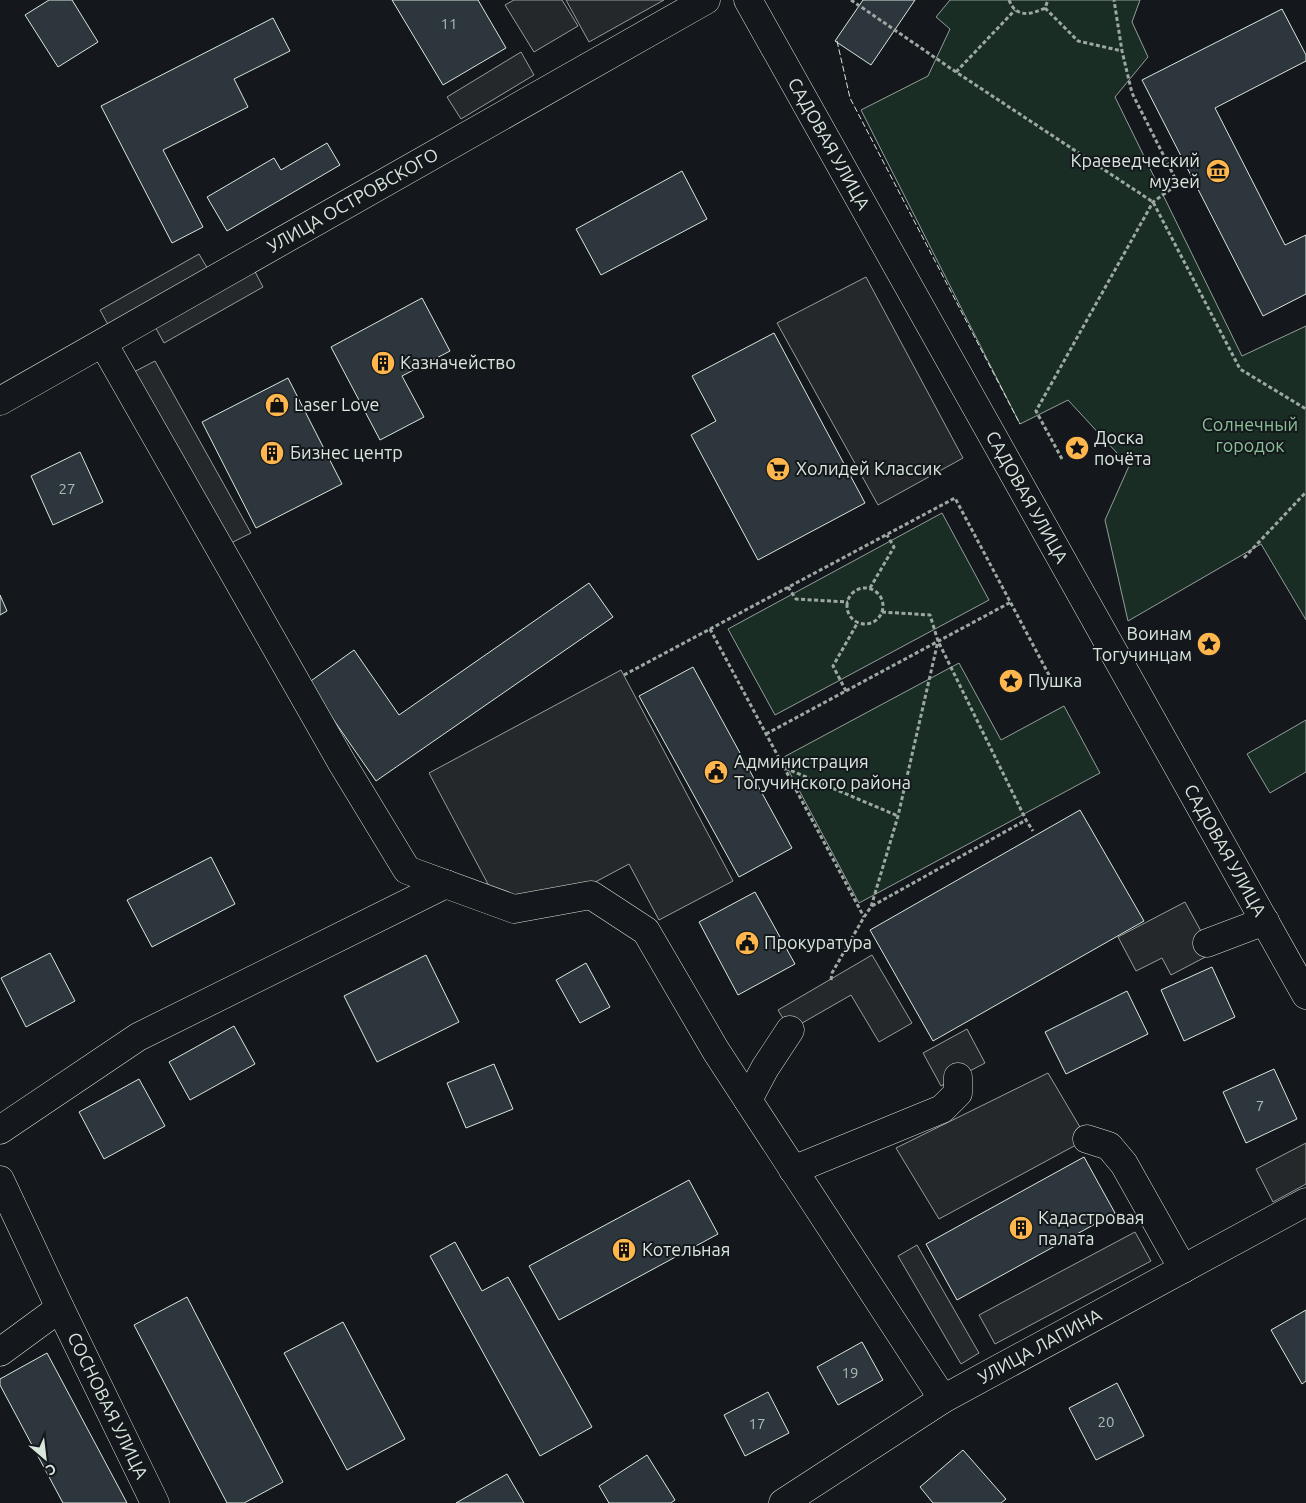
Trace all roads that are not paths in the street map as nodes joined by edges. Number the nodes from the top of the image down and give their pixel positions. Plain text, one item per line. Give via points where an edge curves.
1 (706, 0) edge
2 (748, 0) edge
3 (104, 343) junction
4 (0, 401) edge
5 (446, 884) junction
6 (1265, 921) junction
7 (1207, 943) dead end
8 (1306, 995) edge
9 (790, 1030) dead end
10 (958, 1077) dead end
11 (748, 1100) junction
12 (0, 1130) edge
13 (1087, 1139) dead end
14 (793, 1170) junction
15 (0, 1180) edge
16 (1306, 1202) edge
17 (1183, 1269) junction
18 (60, 1308) junction
19 (0, 1352) edge
20 (943, 1399) junction
21 (155, 1503) edge
22 (782, 1503) edge

1 - 3 street, УЛИЦА ОСТРОВСКОГО
2 - 6 street, САДОВАЯ УЛИЦА
3 - 4 street, УЛИЦА ОСТРОВСКОГО
3 - 5 street via 342,763 407,870
5 - 11 street via 514,909 597,886 646,931
5 - 12 street via 138,1037
6 - 7 street
6 - 8 street, САДОВАЯ УЛИЦА
9 - 11 street
10 - 14 street via 958,1093 942,1109
11 - 14 street
13 - 17 street via 1109,1146 1124,1164
14 - 20 street
15 - 18 street, СОСНОВАЯ УЛИЦА
16 - 17 street, УЛИЦА ЛАПИНА
17 - 20 street, УЛИЦА ЛАПИНА
18 - 19 street, СОСНОВАЯ УЛИЦА
18 - 21 street, СОСНОВАЯ УЛИЦА
20 - 22 street, УЛИЦА ЛАПИНА

